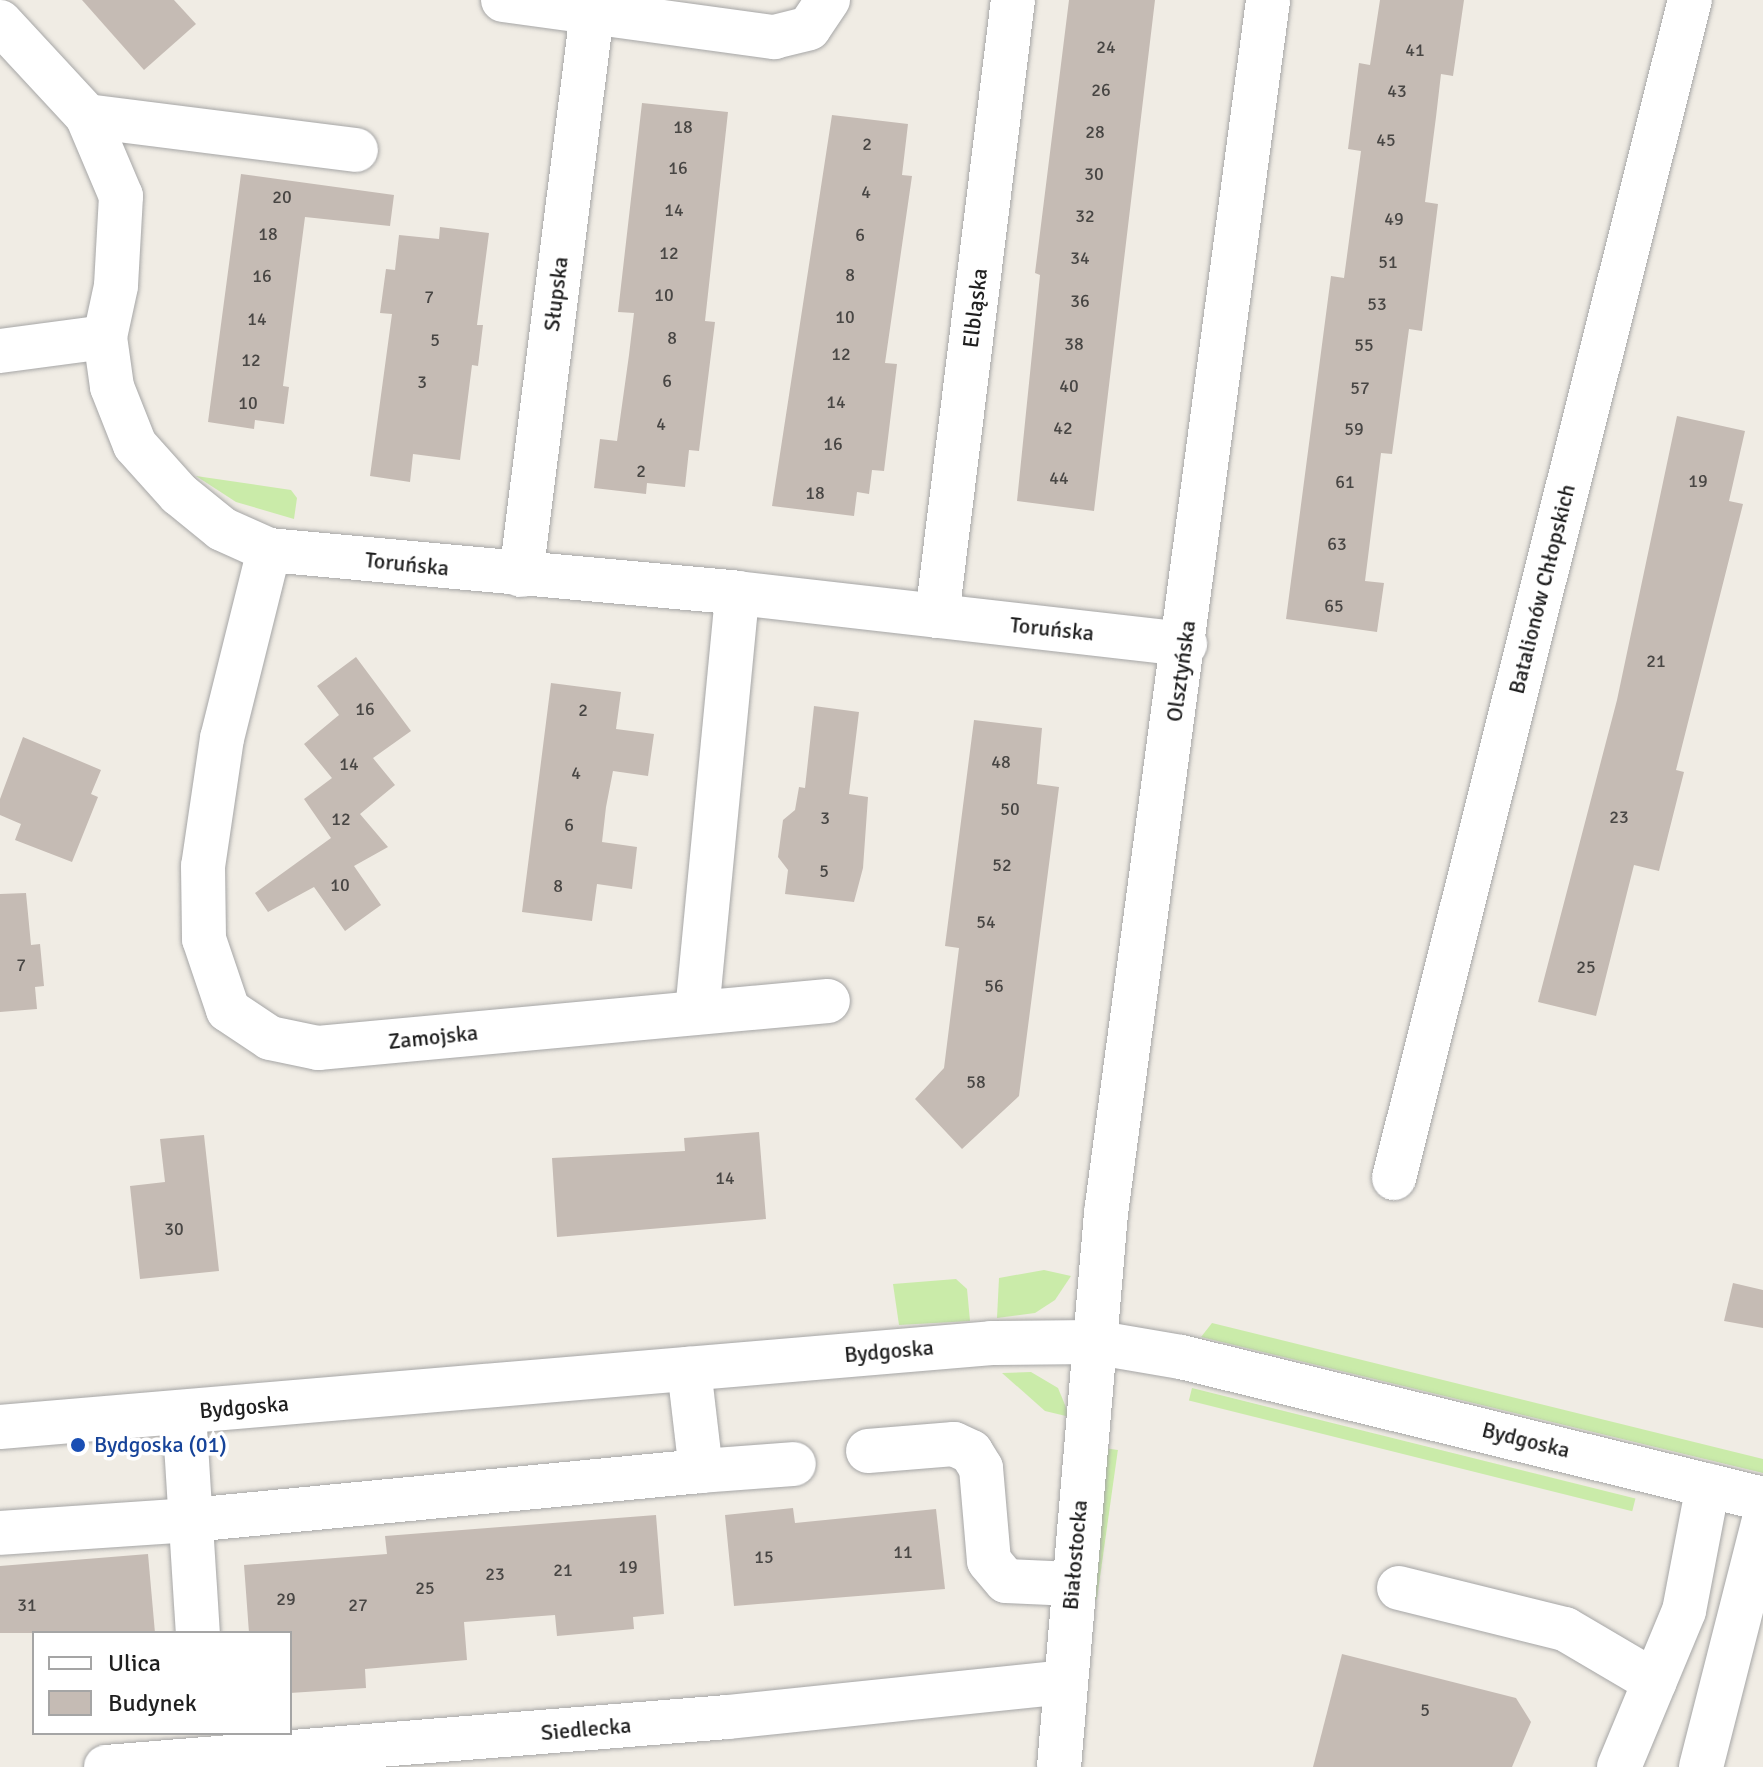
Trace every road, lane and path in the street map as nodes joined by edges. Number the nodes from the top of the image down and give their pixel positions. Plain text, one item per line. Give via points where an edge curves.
1 (503, 0) edge
2 (828, 0) edge
3 (1013, 0) edge
4 (1268, 0) edge
5 (1690, 0) edge
6 (592, 13) junction
7 (0, 22) edge
8 (87, 116) junction
9 (356, 150) dead end
10 (105, 337) junction
11 (0, 351) edge
12 (269, 550) junction
13 (521, 575) junction
14 (737, 593) junction
15 (937, 616) junction
16 (1185, 644) junction
17 (828, 1001) dead end
18 (697, 1012) junction
19 (1394, 1178) dead end
20 (1093, 1342) junction
21 (689, 1369) junction
22 (184, 1413) junction
23 (0, 1427) edge
24 (868, 1451) dead end
25 (794, 1464) dead end
26 (701, 1471) junction
27 (1708, 1485) junction
28 (1763, 1499) edge
29 (191, 1520) junction
30 (1763, 1523) edge
31 (0, 1533) edge
32 (1073, 1584) junction
33 (1399, 1588) dead end
34 (198, 1631) edge
35 (1746, 1660) edge
36 (1064, 1682) junction
37 (1655, 1682) junction
38 (205, 1748) edge
39 (106, 1767) edge
40 (1059, 1767) edge
41 (1619, 1767) edge
42 (1701, 1767) edge

1 - 6 street
2 - 6 street via 809,28 774,37
3 - 15 street, Elbląska
4 - 16 street, Olsztyńska
5 - 19 street, Batalionów Chłopskich
6 - 13 street, Słupska
7 - 8 street, Toruńska
8 - 9 street
8 - 10 street, Toruńska via 121,196 116,286
10 - 11 street
10 - 12 street, Toruńska via 112,387 135,445 179,494 222,529
12 - 13 street, Toruńska
12 - 18 street, Zamojska via 222,738 203,866 204,939 228,1010 270,1038 318,1048
13 - 14 street, Toruńska
14 - 15 street, Toruńska
14 - 18 street
15 - 16 street, Toruńska
16 - 20 street, Olsztyńska
17 - 18 street, Zamojska
20 - 21 street, Bydgoska via 991,1343
20 - 27 street, Bydgoska via 1181,1357
20 - 32 street, Białostocka
21 - 22 street, Bydgoska
21 - 26 street
22 - 23 street, Bydgoska
22 - 29 street
24 - 32 street via 954,1444 971,1452 981,1468 989,1561 1006,1581
25 - 26 street
26 - 29 street
27 - 28 street, Bydgoska
27 - 37 street via 1684,1611
29 - 31 street
29 - 34 street
30 - 35 street
32 - 36 street, Białostocka
33 - 37 street via 1565,1629
35 - 42 street
36 - 38 street, Siedlecka
36 - 40 street, Białostocka
37 - 41 street
38 - 39 street, Siedlecka

